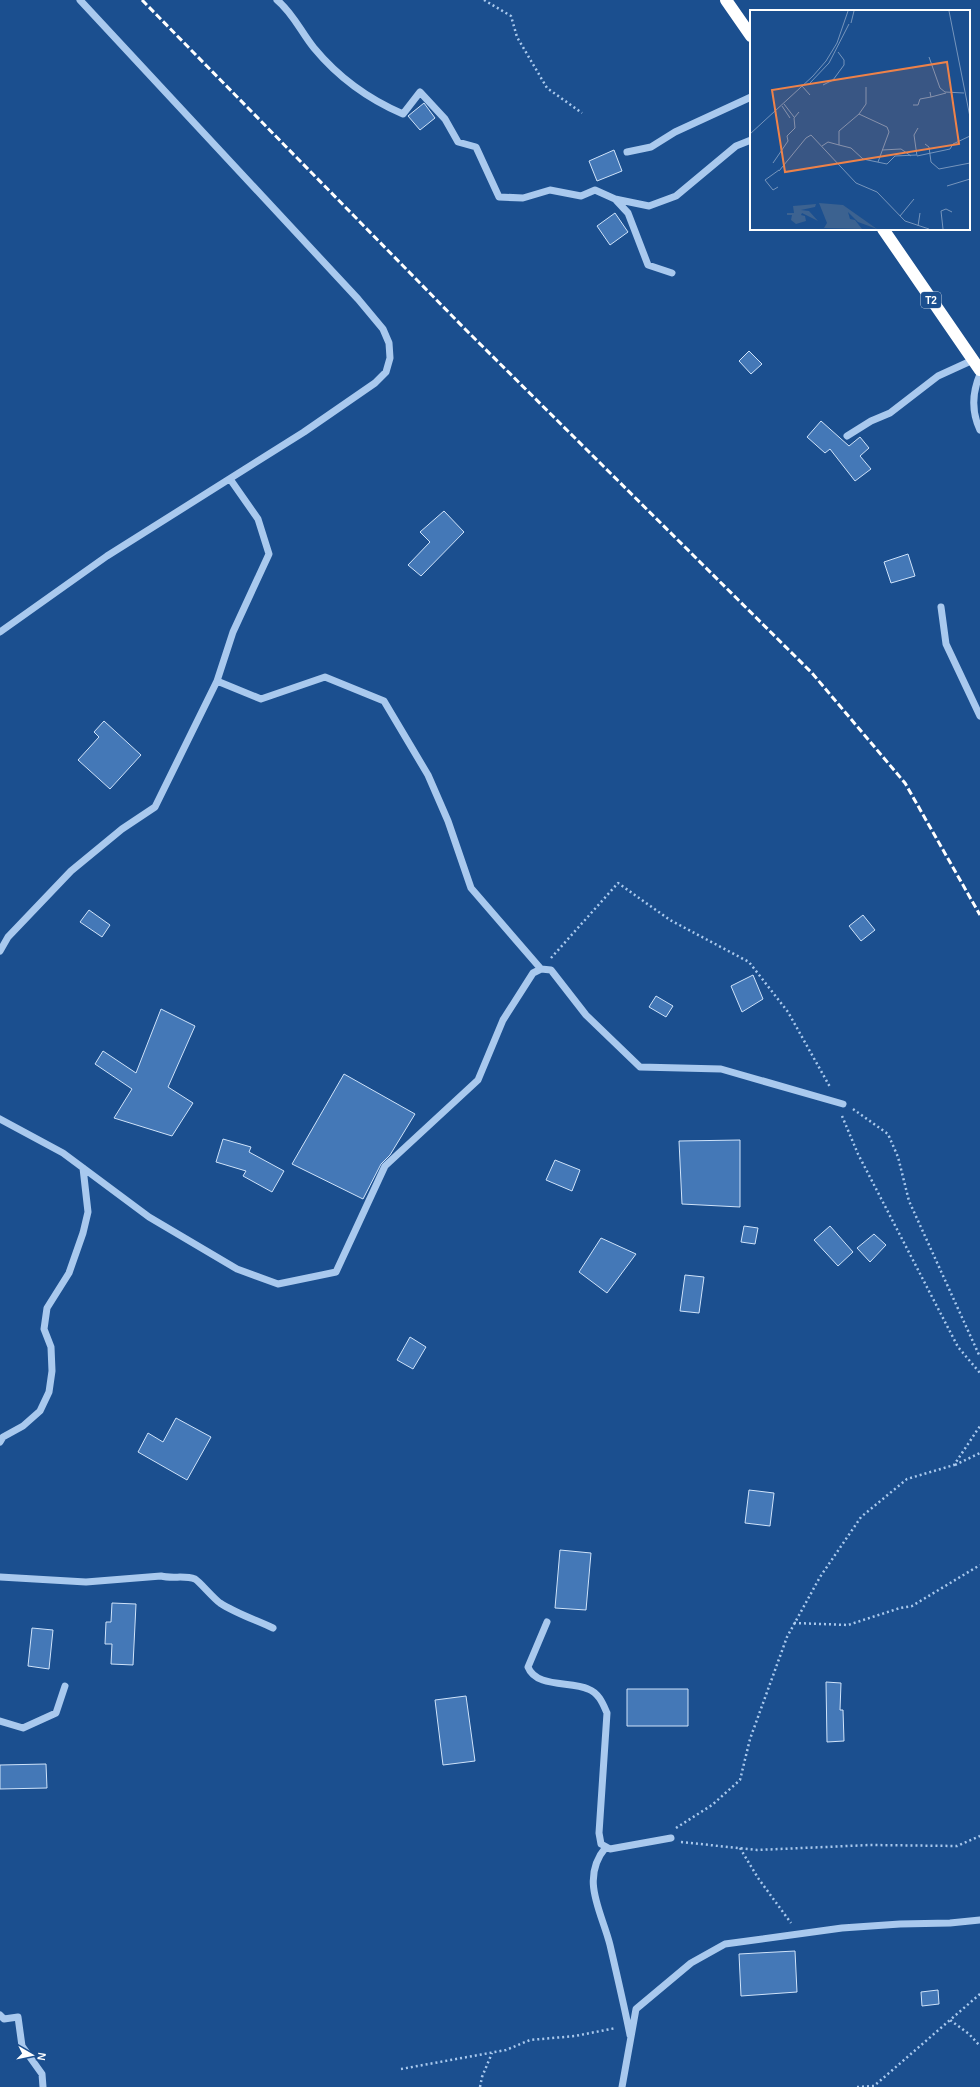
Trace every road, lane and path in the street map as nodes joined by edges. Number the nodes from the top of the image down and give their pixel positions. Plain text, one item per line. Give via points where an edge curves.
1 (80, 0) edge
2 (276, 0) edge
3 (484, 0) edge
4 (726, 0) edge
5 (750, 35) edge
6 (750, 97) edge
7 (582, 113) dead end
8 (750, 140) edge
9 (627, 152) dead end
10 (615, 199) junction
11 (884, 230) edge
12 (672, 274) dead end
13 (973, 360) junction
14 (980, 370) edge
15 (980, 374) edge
16 (980, 430) edge
17 (847, 436) dead end
18 (230, 479) junction
19 (942, 607) dead end
20 (0, 632) edge
21 (217, 681) junction
22 (980, 716) edge
23 (0, 951) edge
24 (541, 969) junction
25 (843, 1104) joint
26 (0, 1119) edge
27 (83, 1168) junction
28 (980, 1357) edge
29 (980, 1426) edge
30 (0, 1442) edge
31 (980, 1453) edge
32 (954, 1466) junction
33 (980, 1565) edge
34 (0, 1577) edge
35 (547, 1622) dead end
36 (794, 1623) junction
37 (273, 1628) dead end
38 (65, 1686) dead end
39 (0, 1721) edge
40 (980, 1836) edge
41 (671, 1838) junction
42 (606, 1847) junction
43 (740, 1847) junction
44 (980, 1920) edge
45 (796, 1935) junction
46 (980, 1994) edge
47 (0, 2015) edge
48 (950, 2020) junction
49 (628, 2025) junction
50 (631, 2037) junction
51 (980, 2046) edge
52 (493, 2052) junction
53 (401, 2069) dead end
54 (43, 2087) edge
55 (480, 2087) edge
56 (622, 2087) edge
57 (857, 2087) edge

1 - 18 street via 358,299 383,329 389,342 390,358 386,372 375,384
2 - 10 street via 287,8 314,48 355,88 385,107 403,114 420,92 445,119 458,142 476,147 500,197 523,198 550,190 581,196 595,190
3 - 7 path via 512,16 517,37 547,88
4 - 5 highway
6 - 9 street via 674,132 650,147
8 - 10 street via 736,146 676,196 649,206
10 - 12 street via 628,213 648,265
11 - 13 highway, T2
13 - 14 highway, T2
13 - 17 street via 938,376 890,413
15 - 16 street via 974,387 974,418
18 - 20 street via 107,556
18 - 21 street via 258,519 269,554 232,632
19 - 22 street via 946,644
21 - 23 street via 155,807 122,829 71,871 8,937
21 - 24 street via 261,698 325,677 384,701 428,775 448,821 470,888
24 - 25 street via 551,970 586,1015 640,1067 721,1069
24 - 27 street via 533,973 503,1020 478,1080 385,1166 336,1272 278,1284 237,1268 149,1217
25 - 28 path via 888,1134 898,1156 909,1201
26 - 27 street via 63,1153
27 - 30 street via 88,1212 83,1232 69,1274 47,1308 44,1329 52,1353 49,1392 40,1411 23,1426 3,1437
29 - 32 path
31 - 32 path
32 - 36 path via 907,1479 862,1517 820,1577
33 - 36 path via 912,1606 848,1625
34 - 37 street via 86,1582 161,1576 190,1578 197,1580 220,1603
35 - 42 street via 528,1667 531,1674 539,1679 589,1689 600,1698 607,1713 599,1833 601,1844
36 - 41 path via 774,1670 750,1739 740,1780 712,1805 675,1829
38 - 39 street via 56,1713 23,1728
40 - 43 path via 957,1846 870,1845 757,1850
41 - 42 street via 610,1849
41 - 43 path via 675,1842
42 - 49 street via 597,1857 594,1874 595,1901 609,1943
43 - 45 path
44 - 45 street via 950,1924 842,1928
45 - 50 street via 725,1944 691,1963 636,2010
46 - 48 path
47 - 54 street via 4,2018 18,2017 22,2046 42,2074
48 - 51 path via 970,2034
48 - 57 path via 874,2086
49 - 50 street
49 - 52 path via 600,2033 530,2040 506,2050
50 - 56 street
52 - 53 path
52 - 55 path

